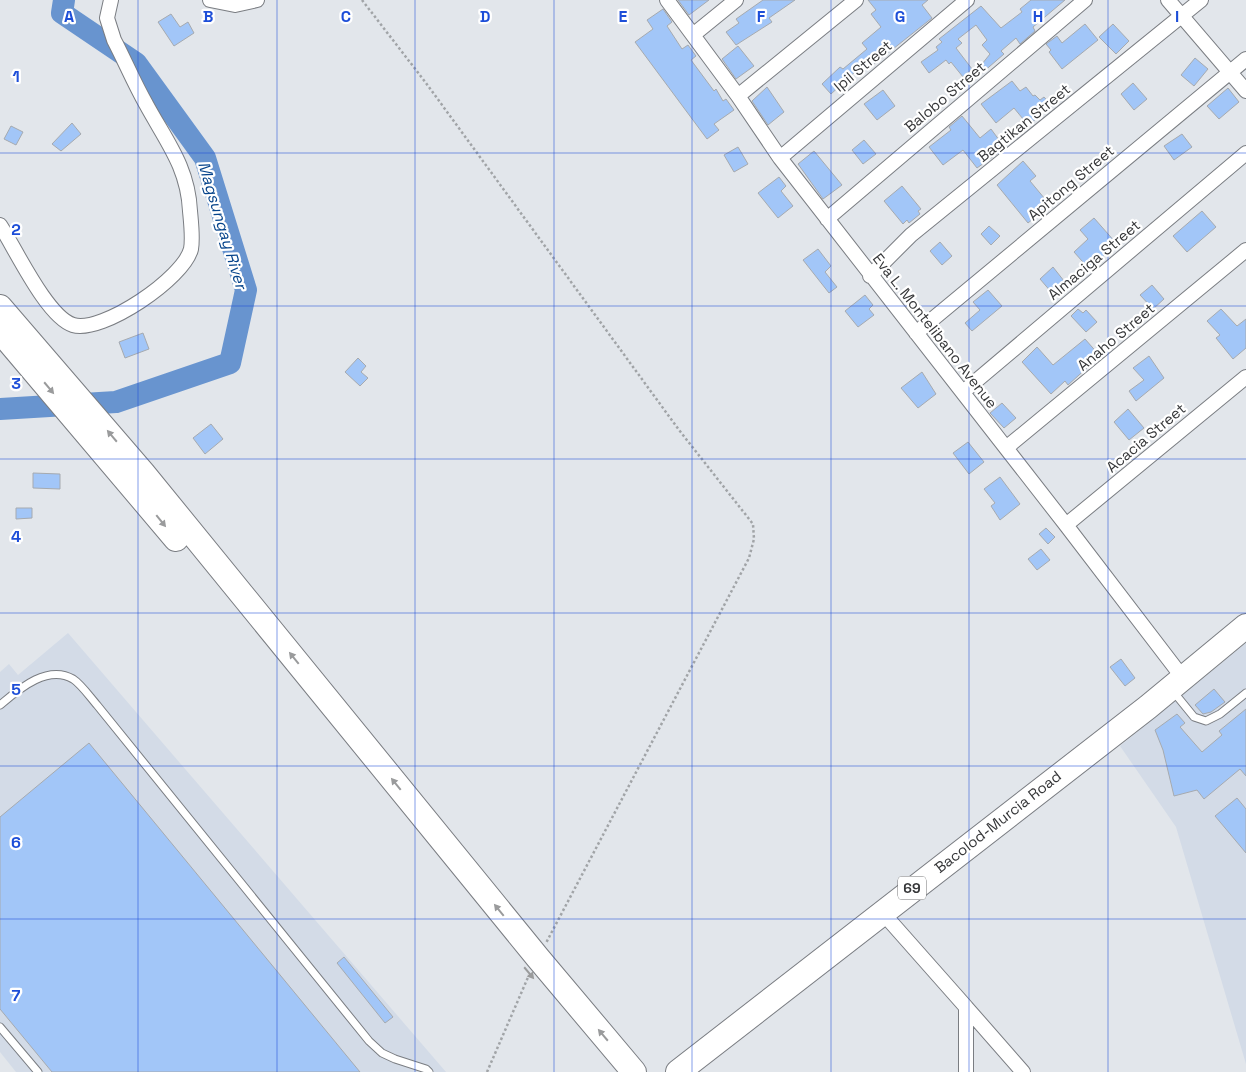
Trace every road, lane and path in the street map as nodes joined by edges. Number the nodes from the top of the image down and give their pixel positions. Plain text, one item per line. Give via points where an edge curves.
1 (111, 0) edge
2 (210, 0) edge
3 (257, 0) edge
4 (362, 0) edge
5 (667, 0) edge
6 (736, 0) edge
7 (856, 0) edge
8 (967, 0) edge
9 (1084, 0) edge
10 (1168, 0) edge
11 (1201, 0) edge
12 (1182, 16) junction
13 (693, 35) junction
14 (1246, 59) edge
15 (1230, 72) junction
16 (1246, 91) edge
17 (738, 96) junction
18 (1246, 153) edge
19 (780, 158) junction
20 (827, 219) junction
21 (0, 225) edge
22 (1246, 250) edge
23 (870, 276) junction
24 (0, 307) edge
25 (0, 331) edge
26 (916, 333) junction
27 (24, 345) junction
28 (1246, 377) edge
29 (963, 392) junction
30 (1006, 448) junction
31 (1066, 525) junction
32 (1246, 626) edge
33 (1176, 683) junction
34 (1246, 693) edge
35 (0, 705) edge
36 (882, 912) junction
37 (534, 966) junction
38 (966, 1006) junction
39 (0, 1027) edge
40 (38, 1072) edge
41 (429, 1072) edge
42 (487, 1072) edge
43 (613, 1072) edge
44 (634, 1072) edge
45 (678, 1072) edge
46 (966, 1072) edge
47 (1023, 1072) edge

1 - 21 street via 107,18 114,40 185,176 191,250 173,277 142,300 108,319 83,326 73,325 48,304
2 - 3 street via 235,5
4 - 37 path via 679,430 753,524 754,539 749,558
5 - 13 street, Eva L. Montelibano Avenue
6 - 13 street
7 - 17 street
8 - 19 street, Ipil Street
9 - 20 street, Balobo Street
10 - 12 street
11 - 12 street, Bagtikan Street
12 - 15 street
12 - 23 street, Bagtikan Street via 911,235
13 - 17 street, Eva L. Montelibano Avenue
14 - 15 street, Apitong Street
15 - 16 street
15 - 26 street, Apitong Street
17 - 19 street, Eva L. Montelibano Avenue
18 - 29 street, Almaciga Street
19 - 20 street, Eva L. Montelibano Avenue
20 - 23 street, Eva L. Montelibano Avenue
22 - 30 street, Anaho Street
23 - 26 street, Eva L. Montelibano Avenue
24 - 27 highway
25 - 27 highway
26 - 29 street, Eva L. Montelibano Avenue
27 - 37 highway via 137,478
28 - 31 street, Acacia Street
29 - 30 street, Eva L. Montelibano Avenue
30 - 31 street, Eva L. Montelibano Avenue
31 - 33 street, Eva L. Montelibano Avenue
32 - 33 highway, Bacolod-Murcia Road / 69
33 - 34 lane via 1194,717 1206,722
33 - 36 highway, Bacolod-Murcia Road / 69
35 - 41 lane via 20,688 43,677 58,675 73,679 368,1041 388,1056 426,1068
36 - 38 street
36 - 45 highway, Bacolod-Murcia Road / 69
37 - 42 path
37 -> 43 highway
44 -> 37 highway
38 - 46 street
38 - 47 street
39 - 40 lane

